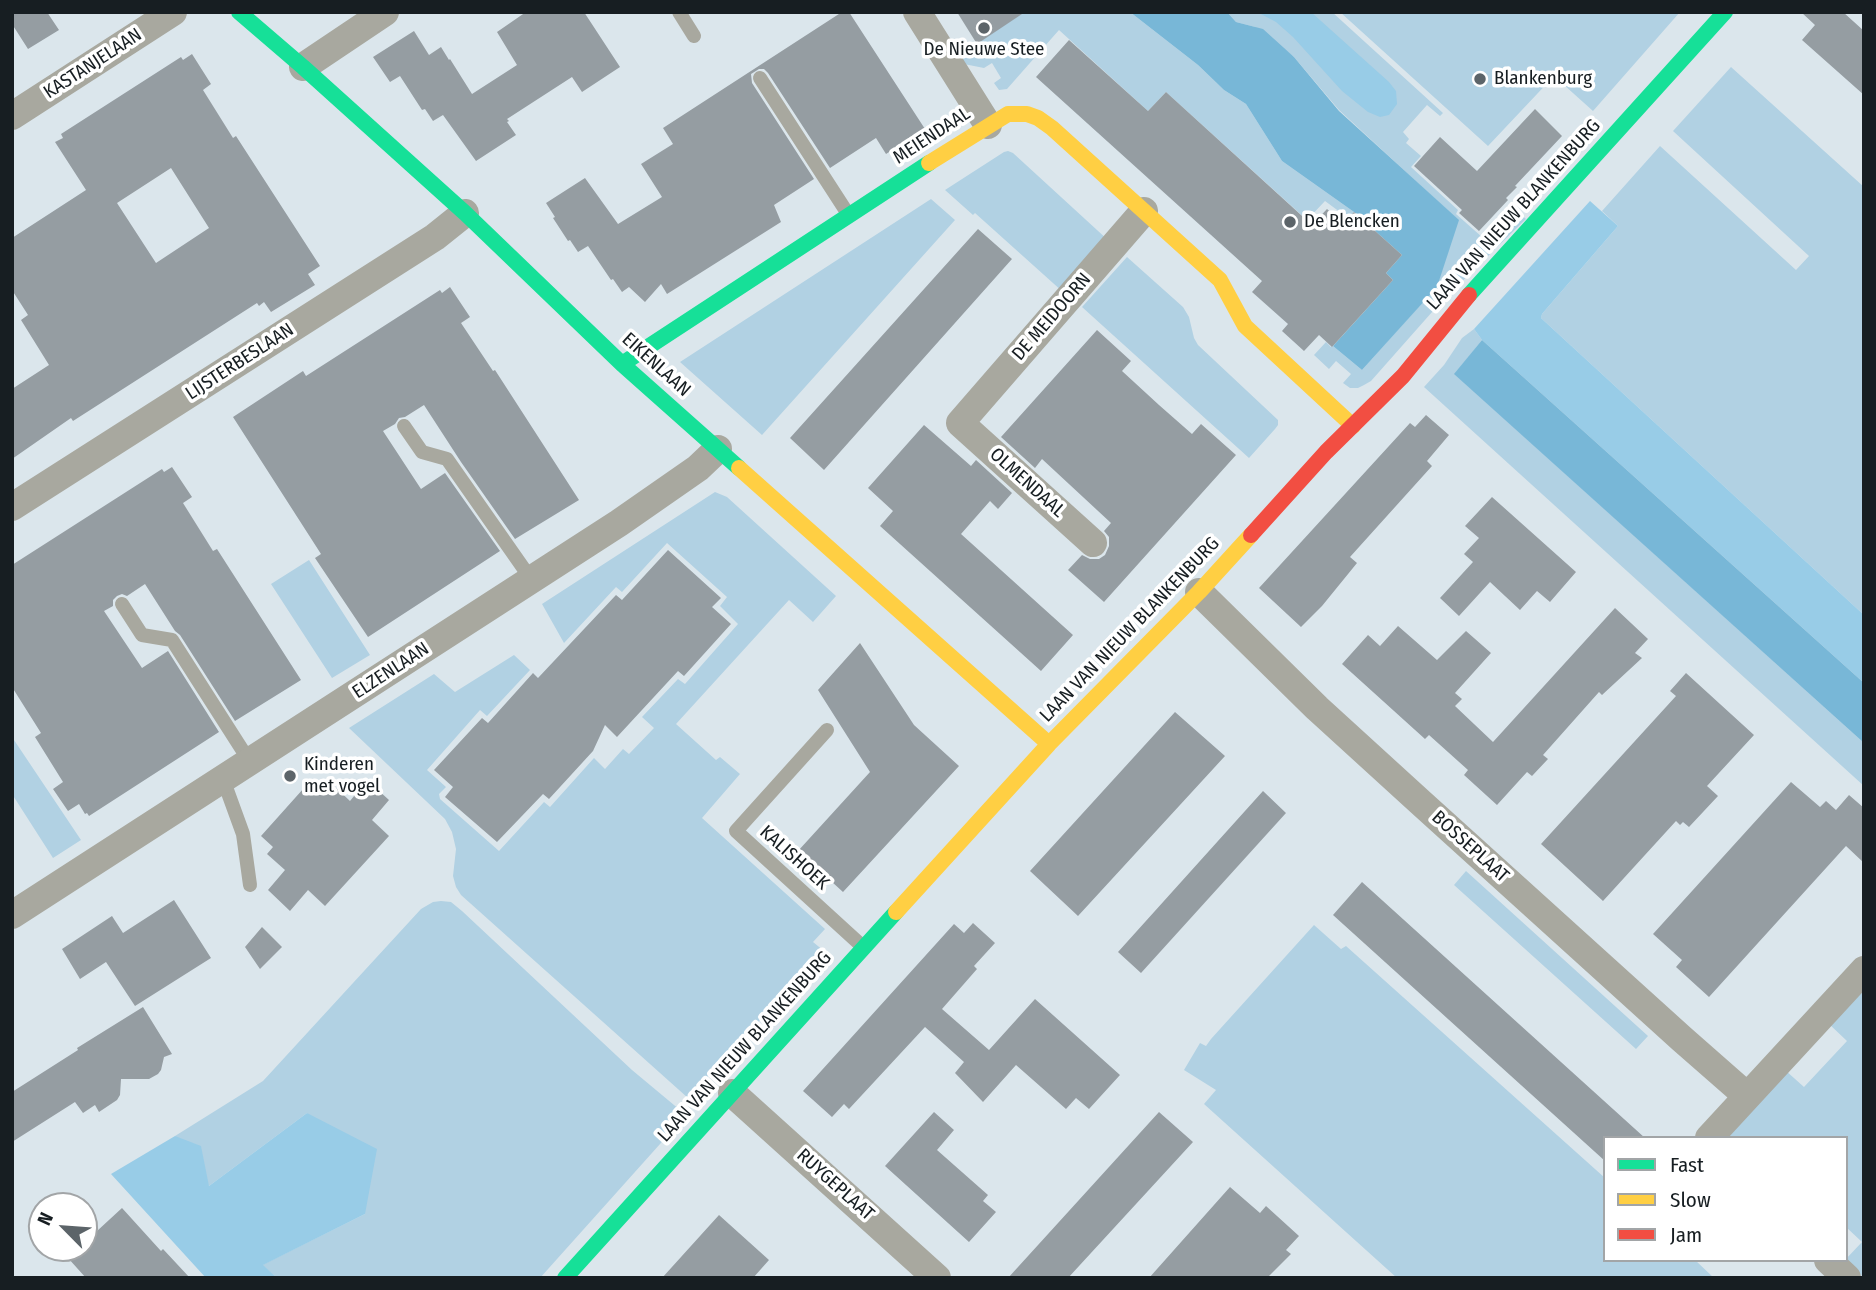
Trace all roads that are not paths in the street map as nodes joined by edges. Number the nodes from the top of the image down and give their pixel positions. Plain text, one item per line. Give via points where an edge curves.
1 (173, 12) edge
2 (239, 12) edge
3 (385, 12) edge
4 (679, 12) edge
5 (917, 12) edge
6 (1725, 12) edge
7 (694, 36) dead end
8 (303, 67) junction
9 (760, 78) dead end
10 (12, 116) edge
11 (988, 125) junction
12 (1144, 211) junction
13 (465, 213) junction
14 (849, 215) junction
15 (622, 364) junction
16 (960, 423) joint
17 (404, 426) dead end
18 (1353, 426) junction
19 (718, 449) junction
20 (12, 508) edge
21 (1093, 542) dead end
22 (531, 579) junction
23 (1199, 592) junction
24 (122, 604) dead end
25 (827, 730) dead end
26 (1049, 744) junction
27 (250, 762) junction
28 (223, 779) junction
29 (250, 885) dead end
30 (12, 915) edge
31 (864, 948) junction
32 (1864, 970) edge
33 (732, 1093) junction
34 (1747, 1096) junction
35 (1711, 1136) edge
36 (1830, 1262) edge
37 (565, 1278) edge
38 (937, 1278) edge
39 (1847, 1278) edge

1 - 10 street, KASTANJELAAN
2 - 8 street, EIKENLAAN
3 - 8 street
4 - 7 lane
5 - 11 street
6 - 18 street, LAAN VAN NIEUW BLANKENBURG via 1455,311 1403,376
8 - 13 street, EIKENLAAN
9 - 14 lane
11 - 12 street, MEIENDAAL via 1008,114 1038,118
11 - 14 street, MEIENDAAL
12 - 16 street, DE MEIDOORN
12 - 18 street, MEIENDAAL via 1220,280 1245,326
13 - 15 street, EIKENLAAN
13 - 20 street, LIJSTERBESLAAN via 435,237
14 - 15 street, MEIENDAAL
15 - 19 street, EIKENLAAN
16 - 21 street, OLMENDAAL
17 - 22 lane via 422,452 447,459
18 - 23 street, LAAN VAN NIEUW BLANKENBURG
19 - 22 street, ELZENLAAN via 619,523
19 - 26 street, EIKENLAAN
22 - 27 street, ELZENLAAN
23 - 26 street, LAAN VAN NIEUW BLANKENBURG
23 - 34 street, BOSSEPLAAT via 1317,708
24 - 27 lane via 142,635 172,640
25 - 31 lane, KALISHOEK via 736,831
26 - 31 street, LAAN VAN NIEUW BLANKENBURG
27 - 28 street, ELZENLAAN
28 - 29 lane via 243,834
28 - 30 street, ELZENLAAN
31 - 33 street, LAAN VAN NIEUW BLANKENBURG
32 - 34 street
33 - 37 street, LAAN VAN NIEUW BLANKENBURG
33 - 38 street, RUYGEPLAAT
34 - 35 street
36 - 39 street

